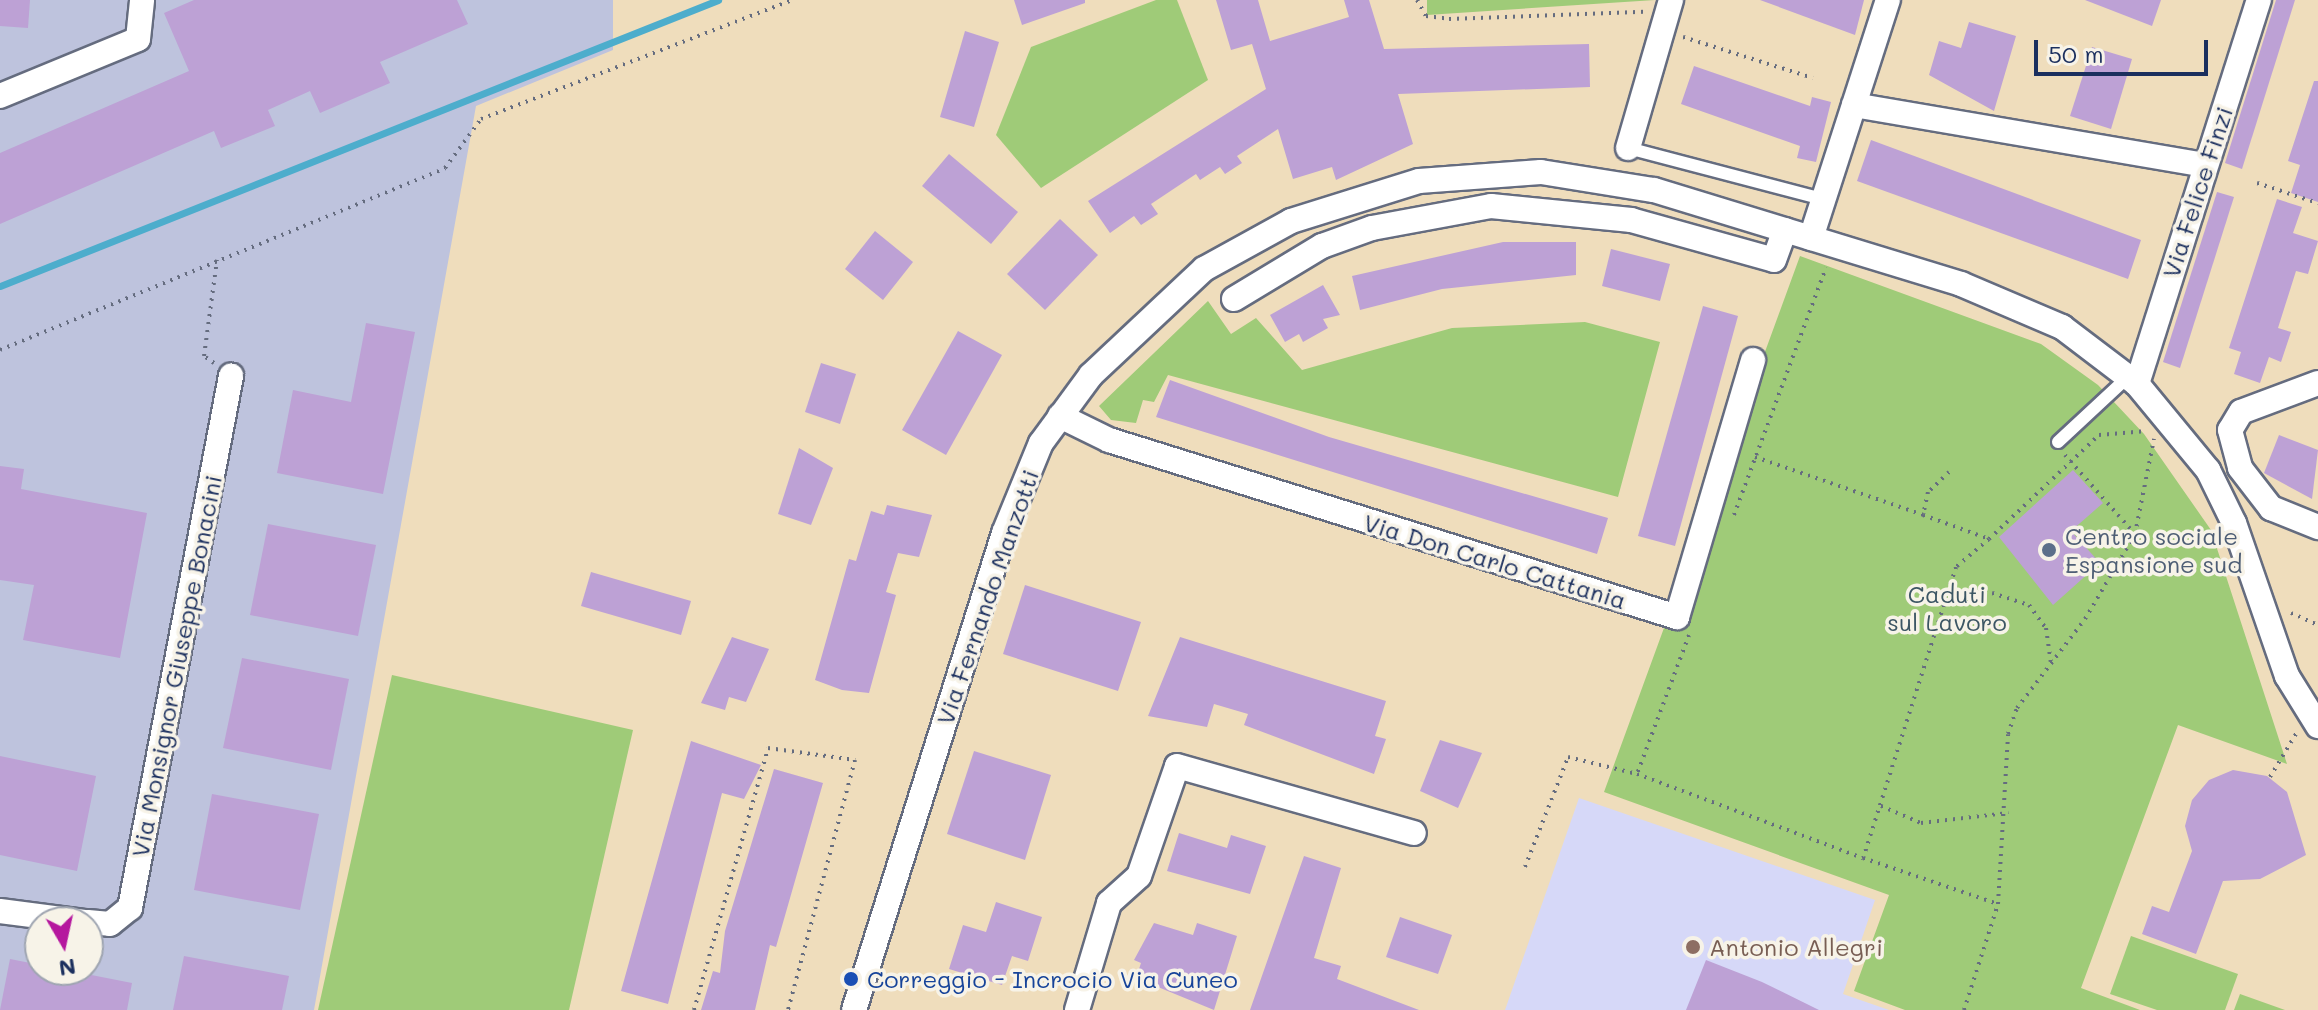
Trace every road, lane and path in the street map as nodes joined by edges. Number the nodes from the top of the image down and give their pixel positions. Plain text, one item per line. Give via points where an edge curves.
1 (142, 0) edge
2 (792, 0) edge
3 (1417, 0) edge
4 (1888, 0) edge
5 (2259, 0) edge
6 (1666, 14) edge
7 (1813, 78) dead end
8 (0, 96) edge
9 (1854, 105) junction
10 (1628, 148) joint
11 (2205, 165) junction
12 (2257, 183) dead end
13 (1823, 199) junction
14 (2318, 203) edge
15 (1785, 230) junction
16 (1813, 249) junction
17 (1831, 255) junction
18 (217, 260) junction
19 (1842, 270) dead end
20 (1234, 299) dead end
21 (0, 350) edge
22 (204, 356) dead end
23 (1753, 360) dead end
24 (231, 376) dead end
25 (2132, 380) junction
26 (2318, 383) edge
27 (1060, 416) junction
28 (2149, 423) dead end
29 (2155, 430) junction
30 (2163, 441) dead end
31 (2058, 442) joint
32 (1755, 457) junction
33 (2071, 462) junction
34 (1949, 472) dead end
35 (1923, 515) junction
36 (1730, 527) dead end
37 (2318, 527) edge
38 (2135, 534) junction
39 (1989, 539) junction
40 (1945, 599) junction
41 (1693, 624) dead end
42 (2051, 662) junction
43 (2308, 730) edge
44 (1637, 774) junction
45 (2270, 777) dead end
46 (1881, 806) junction
47 (2008, 813) junction
48 (1414, 833) dead end
49 (1863, 858) junction
50 (1525, 867) dead end
51 (1998, 904) junction
52 (0, 911) edge
53 (24, 914) edge
54 (104, 923) edge
55 (694, 1010) edge
56 (788, 1010) edge
57 (854, 1010) edge
58 (1077, 1010) edge
59 (1964, 1010) edge

1 - 8 street via 138,39
2 - 18 path via 481,119 445,168
3 - 6 path via 1426,16 1449,19
4 - 9 street
5 - 11 street, Via Felice Finzi
6 - 7 path
6 - 10 street
9 - 11 street
9 - 13 street
10 - 13 lane
11 - 25 street, Via Felice Finzi
12 - 14 path
13 - 16 street
15 - 16 street, Via Fernando Manzotti
15 - 20 street via 1774,260 1631,220 1491,206 1372,228 1322,246
15 - 27 street, Via Fernando Manzotti via 1654,190 1541,172 1459,175 1380,190 1291,221 1204,269 1130,334
16 - 17 street, Via Fernando Manzotti
16 - 17 path
17 - 19 path
17 - 25 street, Via Fernando Manzotti via 2017,303
17 - 32 path
18 - 21 path
18 - 22 path
23 - 27 street, Via Don Carlo Cattania via 1677,617 1109,440
24 - 54 street, Via Monsignor Giuseppe Bonacini via 130,908
25 - 31 lane
25 - 43 street, Via Fernando Manzotti via 2208,470 2234,523
26 - 37 street via 2241,412 2230,430 2240,468 2271,508
27 - 57 street, Via Fernando Manzotti via 1020,486
28 - 29 path
29 - 30 path
29 - 33 path via 2099,435
29 - 38 path
31 - 33 path
32 - 35 path
32 - 36 path
33 - 38 path
33 - 39 path
34 - 35 path via 1928,492
35 - 39 path
38 - 42 path
39 - 40 path via 1956,567
40 - 42 path via 1992,593 2029,605 2046,628
40 - 46 path
41 - 44 path
42 - 47 path via 2017,708 2008,734
43 - 45 path
44 - 49 path
44 - 50 path via 1568,757
46 - 47 path via 1921,823
46 - 49 path
47 - 51 path
48 - 58 street via 1177,766 1139,876 1109,903
49 - 51 path
51 - 59 path
52 - 53 street, Via Monsignor Giuseppe Bonacini
55 - 56 path via 768,748 855,760

